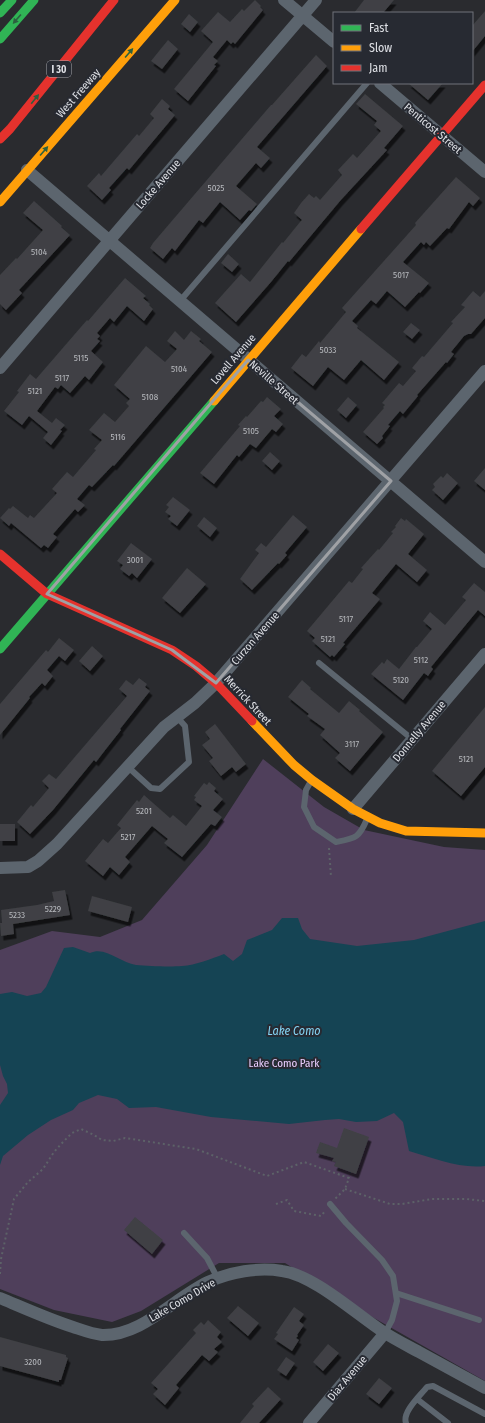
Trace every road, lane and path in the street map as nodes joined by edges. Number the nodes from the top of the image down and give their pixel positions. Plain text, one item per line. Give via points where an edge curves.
1 (12, 0) edge
2 (34, 0) edge
3 (114, 0) edge
4 (120, 0) edge
5 (175, 0) edge
6 (284, 0) edge
7 (316, 0) edge
8 (107, 8) junction
9 (0, 13) edge
10 (303, 16) junction
11 (0, 39) edge
12 (333, 41) edge
13 (366, 84) edge
14 (381, 84) edge
15 (485, 85) edge
16 (10, 129) junction
17 (442, 135) junction
18 (0, 139) edge
19 (0, 143) edge
20 (27, 170) junction
21 (485, 172) edge
22 (0, 202) edge
23 (110, 241) junction
24 (180, 301) junction
25 (248, 360) junction
26 (0, 368) edge
27 (485, 371) edge
28 (391, 481) junction
29 (0, 554) edge
30 (485, 562) edge
31 (47, 594) junction
32 (0, 649) edge
33 (485, 654) edge
34 (319, 663) dead end
35 (216, 683) junction
36 (177, 717) junction
37 (412, 739) junction
38 (128, 767) junction
39 (312, 780) junction
40 (353, 809) junction
41 (368, 817) junction
42 (485, 833) edge
43 (329, 837) junction
44 (0, 868) edge
45 (331, 877) dead end
46 (345, 1188) junction
47 (485, 1201) edge
48 (276, 1204) dead end
49 (330, 1204) junction
50 (184, 1233) dead end
51 (0, 1274) edge
52 (218, 1279) junction
53 (396, 1293) junction
54 (0, 1298) edge
55 (479, 1320) dead end
56 (385, 1333) junction
57 (485, 1388) edge
58 (417, 1399) junction
59 (485, 1414) edge
60 (309, 1423) edge
61 (406, 1423) edge
62 (448, 1423) edge

1 - 9 main road
2 -> 11 main road
3 - 8 main road, I 30
4 - 8 main road
20 -> 5 main road, West Freeway
6 - 10 street
7 - 10 street, Locke Avenue
16 -> 8 main road, I 30
10 - 12 street
10 - 23 street, Locke Avenue
13 - 24 lane
14 - 17 street, Penticost Street
15 - 17 main road, Lovell Avenue
16 - 18 main road, I 30
16 - 19 main road
17 - 21 street, Penticost Street
17 - 25 main road, Lovell Avenue
20 - 22 main road, West Freeway
20 - 23 street, Neville Street
23 - 24 street, Neville Street
23 - 26 street, Locke Avenue
24 - 25 street, Neville Street
25 - 28 street, Neville Street
25 - 31 main road, Lovell Avenue
27 - 28 street, Curzon Avenue
28 - 30 street, Neville Street
28 - 35 street, Curzon Avenue
29 - 31 main road, Merrick Street
31 - 32 main road, Lovell Avenue
31 - 35 main road, Merrick Street via 172,650
33 - 37 street, Donnelly Avenue
34 - 37 lane
35 - 36 street, Curzon Avenue
35 - 39 main road, Merrick Street via 277,748
36 - 38 street, Curzon Avenue via 164,727
36 - 38 lane via 186,726 189,762 160,789 151,788
37 - 40 street, Donnelly Avenue
38 - 44 street, Curzon Avenue via 38,861 28,867
39 - 40 main road, Merrick Street
39 - 43 lane via 306,790 304,807 314,827
40 - 41 main road, Merrick Street
41 - 42 main road, Merrick Street via 406,830
41 - 43 lane via 362,831 353,839 336,842
43 - 45 path
46 - 47 path via 390,1204 432,1199
46 - 49 path
46 - 51 path via 349,1178 304,1162 267,1176 196,1148 125,1138 102,1140 81,1129 72,1133 63,1142 43,1169 14,1199
48 - 49 path via 287,1200 294,1210 321,1216
49 - 53 lane via 382,1260 393,1276
50 - 52 lane via 207,1258
52 - 54 street, Lake Como Drive via 208,1282 136,1328 115,1334 100,1335 84,1331
52 - 56 street, Lake Como Drive via 227,1275 268,1270 298,1275
53 - 55 lane
53 - 56 lane via 397,1301 392,1320
56 - 57 street, Lake Como Drive
56 - 60 street, Diaz Avenue
58 - 59 lane via 427,1387 433,1386
58 - 61 lane via 406,1412
58 - 62 lane

